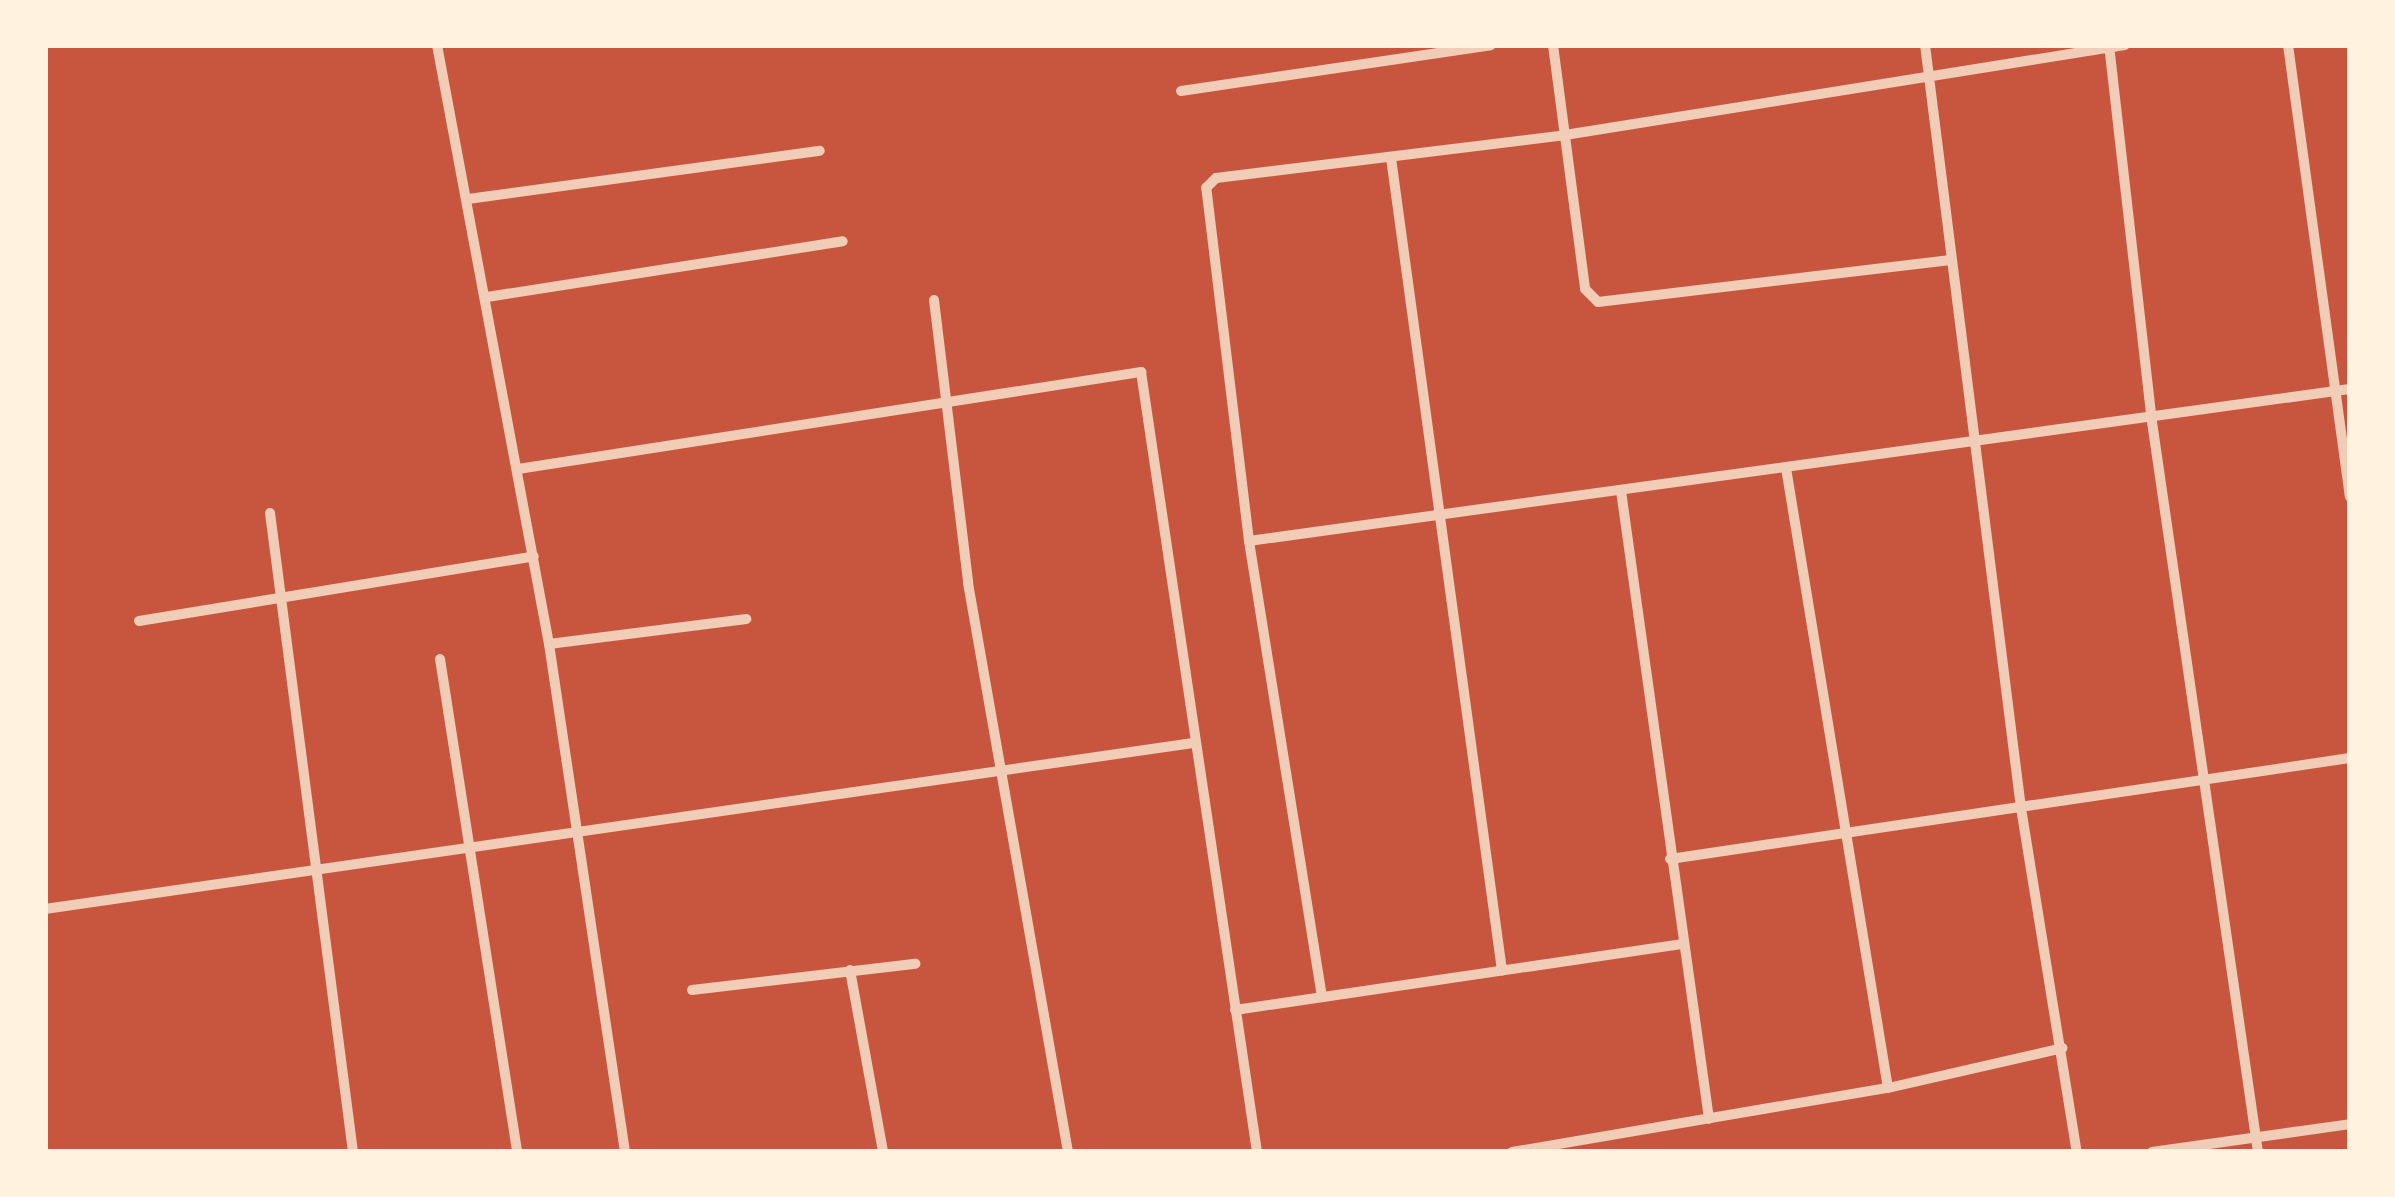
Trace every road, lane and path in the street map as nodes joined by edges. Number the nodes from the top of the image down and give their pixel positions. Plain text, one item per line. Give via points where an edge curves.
1 (437, 45) edge
2 (1491, 45) edge
3 (1554, 45) edge
4 (1925, 45) edge
5 (2125, 45) edge
6 (2288, 45) edge
7 (2109, 46) edge
8 (1929, 75) junction
9 (1181, 92) dead end
10 (1565, 135) junction
11 (820, 150) dead end
12 (1390, 158) junction
13 (468, 199) junction
14 (843, 241) dead end
15 (1948, 260) junction
16 (487, 297) junction
17 (934, 300) dead end
18 (2350, 389) edge
19 (2334, 392) junction
20 (947, 402) junction
21 (2151, 416) junction
22 (1972, 441) junction
23 (518, 468) junction
24 (1786, 468) junction
25 (1620, 491) junction
26 (2350, 497) edge
27 (270, 513) dead end
28 (1438, 516) junction
29 (1249, 541) junction
30 (534, 556) junction
31 (280, 601) junction
32 (746, 619) dead end
33 (139, 621) dead end
34 (548, 644) junction
35 (440, 659) dead end
36 (1194, 743) junction
37 (2350, 758) edge
38 (999, 773) junction
39 (2206, 776) junction
40 (2021, 808) junction
41 (576, 828) junction
42 (1846, 835) junction
43 (474, 844) junction
44 (1670, 859) junction
45 (313, 868) junction
46 (45, 909) edge
47 (1683, 944) junction
48 (915, 964) dead end
49 (850, 970) junction
50 (1502, 970) junction
51 (692, 990) dead end
52 (1322, 997) junction
53 (1235, 1010) junction
54 (2062, 1048) junction
55 (1888, 1088) junction
56 (1709, 1119) junction
57 (2350, 1124) edge
58 (2256, 1136) junction
59 (353, 1152) edge
60 (517, 1152) edge
61 (625, 1152) edge
62 (883, 1152) edge
63 (1068, 1152) edge
64 (1257, 1152) edge
65 (1512, 1152) edge
66 (2078, 1152) edge
67 (2152, 1152) edge
68 (2258, 1152) edge

1 - 13 street
2 - 9 street
3 - 10 street
4 - 8 street
5 - 7 street
6 - 19 street
7 - 8 street
7 - 21 street
8 - 10 street
8 - 15 street
10 - 12 street
10 - 15 street via 1585,289 1598,302
11 - 13 street
12 - 28 street
12 - 29 street via 1216,178 1206,188
13 - 16 street
14 - 16 street
15 - 22 street
16 - 23 street
17 - 20 street
18 - 19 street
19 - 21 street
19 - 26 street
20 - 23 street
20 - 36 street via 1141,372
20 - 38 street
21 - 22 street
21 - 39 street
22 - 24 street
22 - 40 street
23 - 30 street
24 - 25 street
24 - 42 street
25 - 28 street
25 - 44 street
27 - 31 street
28 - 29 street
28 - 50 street
29 - 52 street
30 - 31 street
30 - 34 street
31 - 33 street
31 - 45 street
32 - 34 street
34 - 41 street
35 - 43 street
36 - 38 street
36 - 53 street
37 - 39 street
38 - 41 street
38 - 63 street
39 - 40 street
39 - 58 street
40 - 42 street
40 - 54 street
41 - 43 street
41 - 61 street
42 - 44 street
42 - 55 street
43 - 45 street
43 - 60 street
44 - 47 street
45 - 46 street
45 - 59 street
47 - 50 street
47 - 56 street
48 - 49 street
49 - 51 street
49 - 62 street
50 - 52 street
52 - 53 street
53 - 64 street
54 - 55 street
54 - 66 street
55 - 56 street
56 - 65 street
57 - 58 street
58 - 67 street
58 - 68 street

